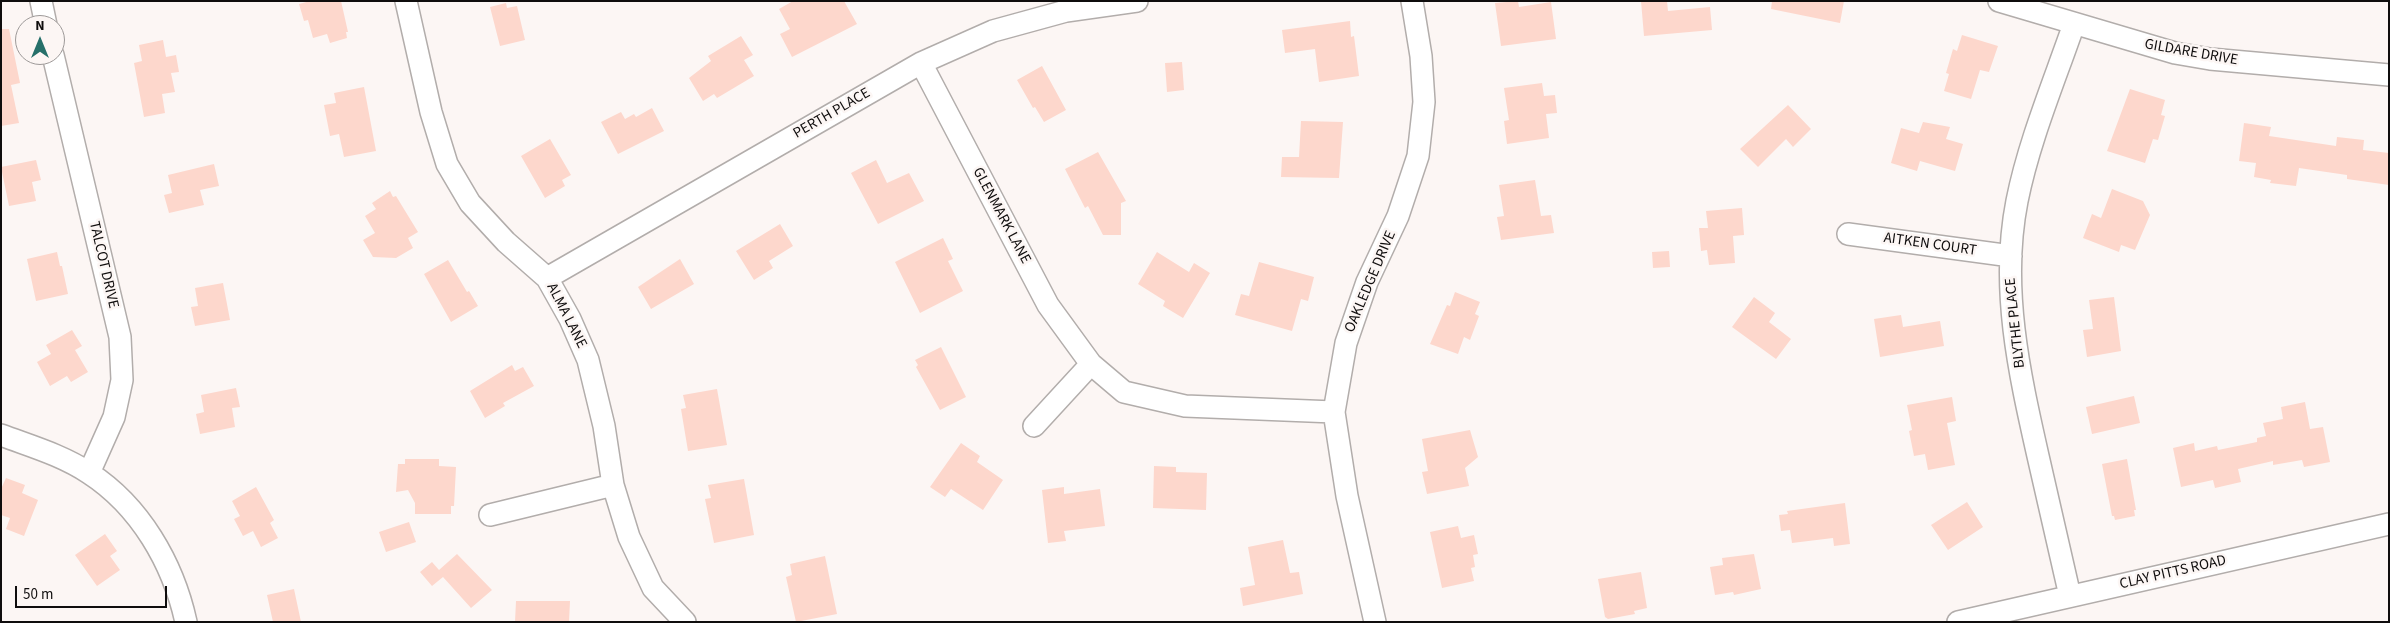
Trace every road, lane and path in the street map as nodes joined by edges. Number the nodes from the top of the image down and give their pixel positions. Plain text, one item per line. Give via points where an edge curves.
1 (40, 1) edge
2 (406, 1) edge
3 (1137, 1) edge
4 (1412, 1) edge
5 (1999, 1) edge
6 (44, 15) edge
7 (2074, 24) junction
8 (921, 63) junction
9 (55, 65) edge
10 (2389, 75) edge
11 (1848, 234) dead end
12 (2011, 256) junction
13 (547, 278) junction
14 (1091, 364) junction
15 (1334, 412) junction
16 (1034, 426) dead end
17 (1, 435) edge
18 (89, 473) junction
19 (613, 486) junction
20 (490, 515) dead end
21 (2389, 524) edge
22 (2070, 596) junction
23 (186, 622) edge
24 (685, 622) edge
25 (1375, 622) edge
26 (1958, 622) edge

1 - 6 street
2 - 13 street, ALMA LANE via 431,112 447,164 470,203 506,242
3 - 8 street, PERTH PLACE via 1066,11 993,31
4 - 15 street, OAKLEDGE DRIVE via 1422,56 1424,102 1418,156 1398,216 1367,282 1346,342
5 - 7 street, GILDARE DRIVE
7 - 10 street, GILDARE DRIVE via 2148,46 2210,59
7 - 12 street, BLYTHE PLACE via 2028,157 2017,202
8 - 13 street, PERTH PLACE
8 - 14 street, GLENMARK LANE via 1048,305
9 - 18 street, TALCOT DRIVE via 120,338 122,380 114,417
11 - 12 street, AITKEN COURT
12 - 22 street, BLYTHE PLACE via 2011,305 2017,350
13 - 19 street, ALMA LANE via 588,360 604,426
14 - 15 street, GLENMARK LANE via 1124,392 1185,406
14 - 16 street
15 - 25 street, OAKLEDGE DRIVE via 1347,496
17 - 18 street via 54,455
18 - 23 street via 126,504 153,540 169,566
19 - 20 street
19 - 24 street, ALMA LANE via 629,537 653,588
21 - 22 street, CLAY PITTS ROAD
22 - 26 street, CLAY PITTS ROAD

